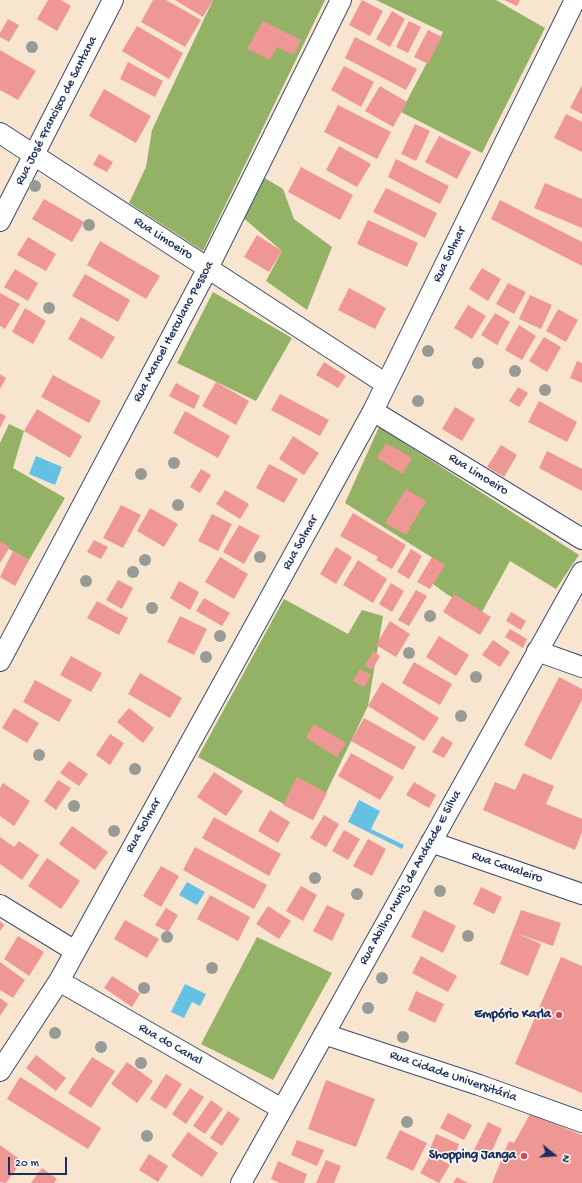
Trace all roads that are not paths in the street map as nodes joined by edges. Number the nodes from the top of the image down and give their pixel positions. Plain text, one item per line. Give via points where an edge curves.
1 (113, 0) edge
2 (342, 0) edge
3 (575, 0) edge
4 (0, 134) edge
5 (34, 156) junction
6 (0, 221) edge
7 (208, 268) junction
8 (386, 384) junction
9 (373, 411) junction
10 (582, 539) edge
11 (582, 572) edge
12 (537, 651) junction
13 (0, 661) edge
14 (582, 667) edge
15 (432, 842) junction
16 (582, 894) edge
17 (0, 905) edge
18 (75, 951) junction
19 (59, 981) junction
20 (324, 1034) junction
21 (0, 1071) edge
22 (282, 1109) junction
23 (582, 1122) edge
24 (241, 1183) edge

1 - 5 street, Rua José Francisco de Santana
2 - 7 street, Rua Manoel Herculano Pessoa
3 - 8 street, Rua Solmar
4 - 5 street, Rua Limoeiro
5 - 6 street, Rua José Francisco de Santana
5 - 7 street, Rua Limoeiro
7 - 8 street, Rua Limoeiro
7 - 13 street, Rua Manoel Herculano Pessoa
8 - 9 street, Rua Solmar
9 - 10 street, Rua Limoeiro
9 - 18 street, Rua Solmar
11 - 12 street, Rua Abilho Muniz de Andrade E Silva
12 - 14 street
12 - 15 street, Rua Abilho Muniz de Andrade E Silva
15 - 16 street, Rua Cavaleiro
15 - 20 street, Rua Abilho Muniz de Andrade E Silva
17 - 18 street
18 - 19 street, Rua Solmar
19 - 21 street, Rua Solmar
19 - 22 street, Rua do Canal
20 - 22 street, Rua Abilho Muniz de Andrade E Silva
20 - 23 street, Rua Cidade Universitária via 480,1085
22 - 24 street, Rua Abilho Muniz de Andrade E Silva

